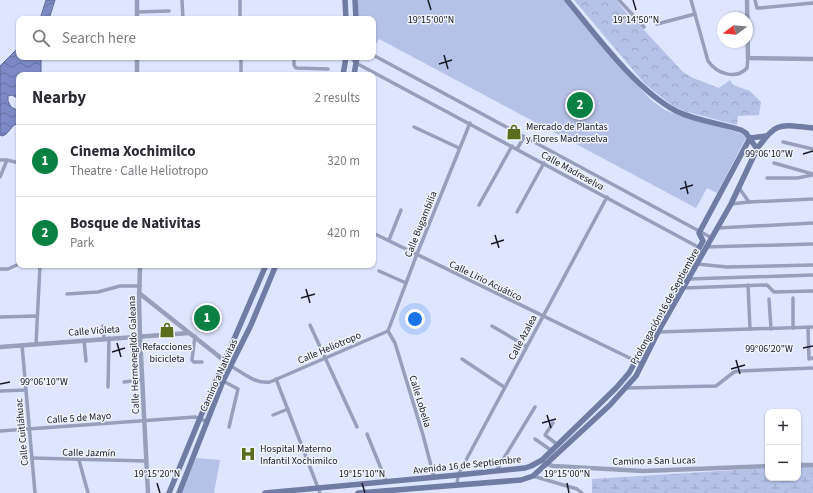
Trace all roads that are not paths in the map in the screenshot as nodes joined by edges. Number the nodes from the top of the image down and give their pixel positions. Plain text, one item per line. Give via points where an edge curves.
1 (137, 0) edge
2 (182, 0) edge
3 (240, 0) edge
4 (345, 0) edge
5 (355, 0) edge
6 (567, 0) edge
7 (619, 0) edge
8 (691, 0) edge
9 (747, 0) edge
10 (755, 0) edge
11 (813, 4) edge
12 (169, 11) dead end
13 (137, 12) junction
14 (695, 14) junction
15 (137, 16) edge
16 (183, 16) edge
17 (240, 16) edge
18 (346, 16) edge
19 (356, 16) edge
20 (657, 24) dead end
21 (644, 27) dead end
22 (376, 57) edge
23 (748, 58) junction
24 (813, 59) edge
25 (137, 60) edge
26 (241, 60) edge
27 (294, 60) edge
28 (346, 60) edge
29 (357, 60) edge
30 (328, 69) dead end
31 (137, 72) edge
32 (241, 72) edge
33 (344, 72) edge
34 (355, 72) edge
35 (470, 123) junction
36 (414, 127) dead end
37 (813, 128) edge
38 (766, 136) junction
39 (524, 137) junction
40 (750, 138) junction
41 (783, 142) dead end
42 (512, 146) junction
43 (460, 148) junction
44 (517, 149) junction
45 (757, 149) junction
46 (813, 149) edge
47 (0, 160) edge
48 (7, 160) junction
49 (16, 162) edge
50 (544, 163) junction
51 (774, 163) dead end
52 (813, 175) edge
53 (0, 177) edge
54 (767, 178) dead end
55 (738, 188) junction
56 (607, 197) junction
57 (813, 199) edge
58 (749, 202) junction
59 (731, 204) junction
60 (479, 205) dead end
61 (401, 210) dead end
62 (517, 212) dead end
63 (813, 223) edge
64 (718, 228) junction
65 (699, 232) junction
66 (376, 234) edge
67 (712, 238) junction
68 (389, 240) junction
69 (813, 244) edge
70 (706, 247) junction
71 (698, 248) junction
72 (416, 254) junction
73 (697, 264) junction
74 (16, 265) edge
75 (813, 265) edge
76 (40, 268) edge
77 (140, 268) edge
78 (265, 268) edge
79 (275, 268) edge
80 (0, 269) edge
81 (379, 272) dead end
82 (813, 275) edge
83 (688, 279) junction
84 (406, 283) junction
85 (748, 285) junction
86 (140, 286) junction
87 (684, 288) junction
88 (813, 291) edge
89 (139, 292) junction
90 (67, 294) dead end
91 (793, 298) dead end
92 (769, 299) dead end
93 (37, 316) junction
94 (542, 316) junction
95 (0, 317) edge
96 (310, 324) dead end
97 (103, 326) dead end
98 (492, 326) dead end
99 (813, 327) edge
100 (793, 328) junction
101 (808, 328) junction
102 (771, 329) junction
103 (750, 330) junction
104 (388, 331) junction
105 (658, 332) junction
106 (189, 333) junction
107 (140, 336) junction
108 (195, 336) junction
109 (106, 338) junction
110 (84, 340) junction
111 (36, 344) junction
112 (22, 345) junction
113 (526, 346) junction
114 (0, 347) edge
115 (813, 358) edge
116 (325, 359) junction
117 (462, 359) dead end
118 (225, 360) junction
119 (86, 361) dead end
120 (636, 361) junction
121 (202, 362) dead end
122 (642, 364) junction
123 (231, 366) junction
124 (813, 368) edge
125 (276, 379) junction
126 (142, 380) junction
127 (222, 381) junction
128 (124, 382) dead end
129 (108, 387) dead end
130 (504, 387) junction
131 (627, 388) junction
132 (26, 390) junction
133 (0, 391) edge
134 (535, 407) dead end
135 (288, 409) junction
136 (273, 415) dead end
137 (200, 418) junction
138 (144, 421) junction
139 (206, 422) junction
140 (553, 423) dead end
141 (229, 427) dead end
142 (357, 428) dead end
143 (29, 429) junction
144 (0, 431) edge
145 (367, 434) dead end
146 (535, 439) dead end
147 (558, 445) junction
148 (187, 448) junction
149 (194, 451) junction
150 (552, 451) junction
151 (32, 458) junction
152 (79, 460) junction
153 (547, 460) junction
154 (146, 461) junction
155 (801, 465) edge
156 (813, 465) edge
157 (765, 466) edge
158 (496, 471) junction
159 (458, 475) junction
160 (534, 476) junction
161 (434, 477) junction
162 (386, 481) junction
163 (457, 485) junction
164 (318, 490) edge
165 (416, 491) edge
166 (35, 493) edge
167 (88, 493) edge
168 (148, 493) edge
169 (169, 493) edge
170 (179, 493) edge
171 (265, 493) edge
172 (269, 493) edge
173 (358, 493) edge
174 (582, 493) edge

1 - 13 street
2 - 16 street
3 - 17 street
4 - 18 main road
5 - 19 main road
6 - 40 main road via 617,59 662,102 685,115 741,130
7 - 21 street
8 - 14 street
9 - 23 street
10 - 11 street via 757,8
12 - 13 street
13 - 15 street
14 - 20 street
14 - 23 street via 711,66 733,75 740,74 747,68
22 - 39 street, Calle Madreselva
23 - 24 street
25 - 31 street
26 - 32 street
27 - 30 street via 296,68
28 - 33 main road
29 - 34 main road
29 - 35 street, Calle Madreselva
35 - 42 street, Calle Madreselva
35 - 43 street, Calle Bugambilia
36 - 43 street
37 - 38 main road via 781,125
38 - 40 main road
38 - 45 main road, Prolongación 16 de Septiembre
39 - 44 street
39 - 65 street, Calle Madreselva
40 - 45 main road
40 - 65 main road
41 - 46 street
42 - 44 street, Calle Madreselva
42 - 60 street
43 - 72 street, Calle Bugambilia
44 - 50 street, Calle Madreselva
45 - 55 main road, Prolongación 16 de Septiembre
47 - 48 street
48 - 49 street
48 - 53 street
50 - 56 street, Calle Madreselva
50 - 62 street
51 - 52 street
52 - 54 street
55 - 58 street
55 - 59 main road, Prolongación 16 de Septiembre
56 - 71 street, Calle Madreselva
56 - 94 street, Calle Azalea
57 - 58 street
58 - 59 street
59 - 64 main road, Prolongación 16 de Septiembre
61 - 68 street
63 - 64 street
64 - 67 main road, Prolongación 16 de Septiembre
65 - 67 street, Calle Madreselva
65 - 71 main road, Prolongación 16 de Septiembre via 703,241
66 - 68 street, Calle Lirio Acuático
67 - 70 main road, Prolongación 16 de Septiembre
68 - 72 street, Calle Lirio Acuático
69 - 70 street
70 - 71 street
70 - 73 main road, Prolongación 16 de Septiembre
71 - 120 main road, Prolongación 16 de Septiembre
72 - 84 street, Calle Bugambilia
72 - 94 street, Calle Lirio Acuático
73 - 75 street via 727,267
73 - 83 main road, Prolongación 16 de Septiembre
74 - 80 street
76 - 93 street
77 - 86 street, Calle Hermenegildo Galeana
78 - 118 main road, Camino a Nativitas
79 - 123 main road, Camino a Nativitas
81 - 84 street
82 - 83 street
83 - 87 main road, Prolongación 16 de Septiembre
84 - 104 street, Calle Bugambilia
85 - 87 street
85 - 88 street via 767,285 774,292
85 - 103 street
86 - 89 street, Calle Hermenegildo Galeana
86 - 90 street via 120,286 98,292
87 - 105 main road, Prolongación 16 de Septiembre
89 - 106 street, Calle Heliotropo
89 - 107 street, Calle Hermenegildo Galeana
91 - 100 street
92 - 102 street
93 - 95 street
93 - 111 street
94 - 113 street, Calle Azalea
94 - 120 street, Calle Lirio Acuático
96 - 116 street
97 - 109 street
98 - 113 street
99 - 101 street
100 - 101 street
100 - 102 street
101 - 115 street via 809,358
102 - 103 street
103 - 105 street
104 - 116 street, Calle Heliotropo
104 - 161 street, Calle Lobelia via 397,350
105 - 122 main road, Prolongación 16 de Septiembre
106 - 107 street, Calle Violeta
106 - 108 street, Calle Heliotropo
107 - 109 street, Calle Violeta
107 - 126 street, Calle Hermenegildo Galeana
108 - 118 street, Calle Heliotropo
108 - 121 street via 192,360
109 - 110 street, Calle Violeta
109 - 129 street
110 - 111 street, Calle Violeta
110 - 119 street
111 - 112 street, Calle Violeta
112 - 114 street, Calle Violeta
112 - 132 street, Calle Cuitláhuac
113 - 130 street, Calle Azalea
116 - 125 street, Calle Heliotropo
116 - 142 street
117 - 130 street
118 - 123 street, Calle Heliotropo
118 - 137 main road, Camino a Nativitas
120 - 122 street, Calle Lirio Acuático
120 - 147 main road, Prolongación 16 de Septiembre via 622,383
122 - 131 main road, Prolongación 16 de Septiembre
123 - 125 street, Calle Heliotropo via 264,383
123 - 127 main road, Camino a Nativitas
124 - 131 street via 739,371 716,386
125 - 135 street
126 - 128 street
126 - 138 street, Calle Hermenegildo Galeana
127 - 139 main road, Camino a Nativitas
127 - 141 street via 238,389
130 - 159 street, Calle Azalea
131 - 153 main road, Prolongación 16 de Septiembre via 600,415
132 - 133 street
132 - 143 street, Calle Cuitláhuac
134 - 158 street
135 - 136 street
135 - 164 street
137 - 138 street, Calle 5 de Mayo
137 - 139 street
137 - 148 main road, Camino a Nativitas
138 - 143 street, Calle 5 de Mayo
138 - 154 street, Calle Hermenegildo Galeana
139 - 149 main road, Camino a Nativitas
140 - 147 street via 545,435
143 - 144 street, Calle 5 de Mayo
143 - 151 street, Calle Cuitláhuac
145 - 162 street
146 - 150 street
147 - 150 main road, Prolongación 16 de Septiembre
148 - 149 main road
148 - 169 main road, Camino a Nativitas
149 - 170 main road, Camino a Nativitas
150 - 153 main road, Prolongación 16 de Septiembre
151 - 152 street, Calle Jazmín
151 - 166 street, Calle Cuitláhuac
152 - 154 street, Calle Jazmín
152 - 167 street
153 - 157 street, Camino a San Lucas via 554,466 643,471
153 - 158 main road, Avenida 16 de Septiembre via 525,468
153 - 160 main road
154 - 168 street, Calle Hermenegildo Galeana
155 - 156 street
158 - 159 main road, Avenida 16 de Septiembre
159 - 161 main road, Avenida 16 de Septiembre
159 - 163 street, Calle Azalea
160 - 163 main road, Avenida 16 de Septiembre via 521,480
160 - 174 street via 577,489
161 - 162 main road, Avenida 16 de Septiembre
162 - 164 main road, Avenida 16 de Septiembre
163 - 165 main road, Avenida 16 de Septiembre
164 - 172 main road, Avenida 16 de Septiembre
165 - 173 main road, Avenida 16 de Septiembre
171 - 172 main road, Avenida 16 de Septiembre

